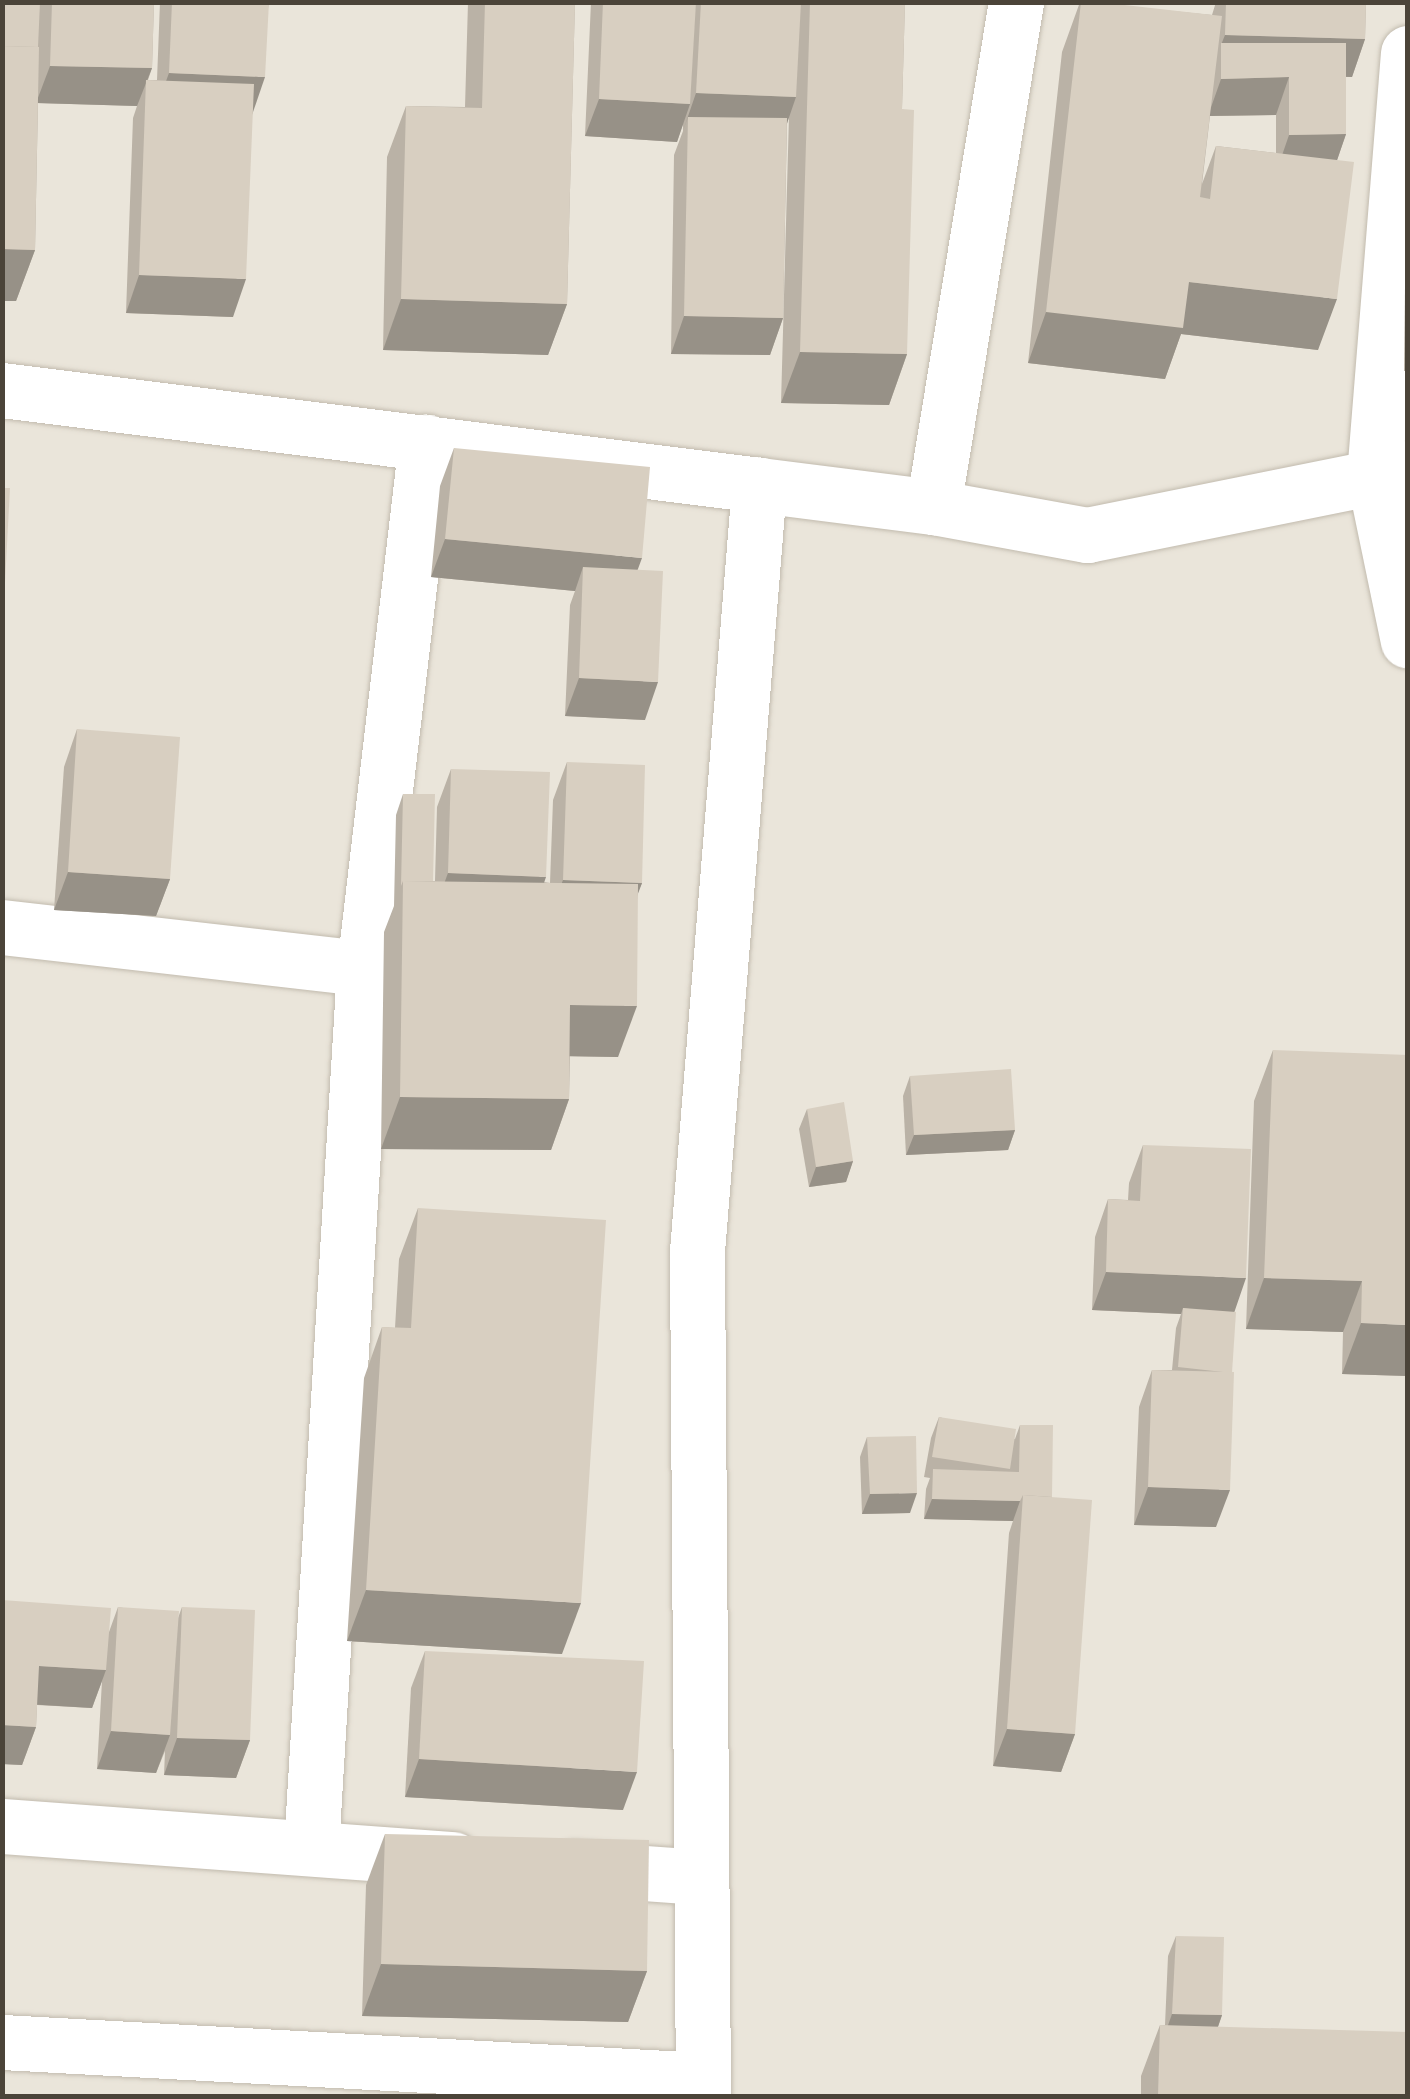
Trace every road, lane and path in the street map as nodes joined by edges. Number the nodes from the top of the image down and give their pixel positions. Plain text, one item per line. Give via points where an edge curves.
1 (1016, 2) edge
2 (1408, 53) edge
3 (2, 390) edge
4 (426, 442) junction
5 (1391, 472) edge
6 (759, 485) junction
7 (933, 507) junction
8 (1408, 641) edge
9 (2, 927) edge
10 (364, 968) junction
11 (2, 1826) edge
12 (311, 1848) junction
13 (700, 1877) junction
14 (2, 2042) edge
15 (703, 2088) edge

1 - 7 street
2 - 5 street
3 - 4 street
4 - 6 street
4 - 10 street
5 - 7 street via 1088,535
5 - 8 street
6 - 7 street
6 - 13 street via 697,1252
9 - 10 street
10 - 12 street
11 - 12 street
12 - 13 street
13 - 15 street
14 - 15 street

